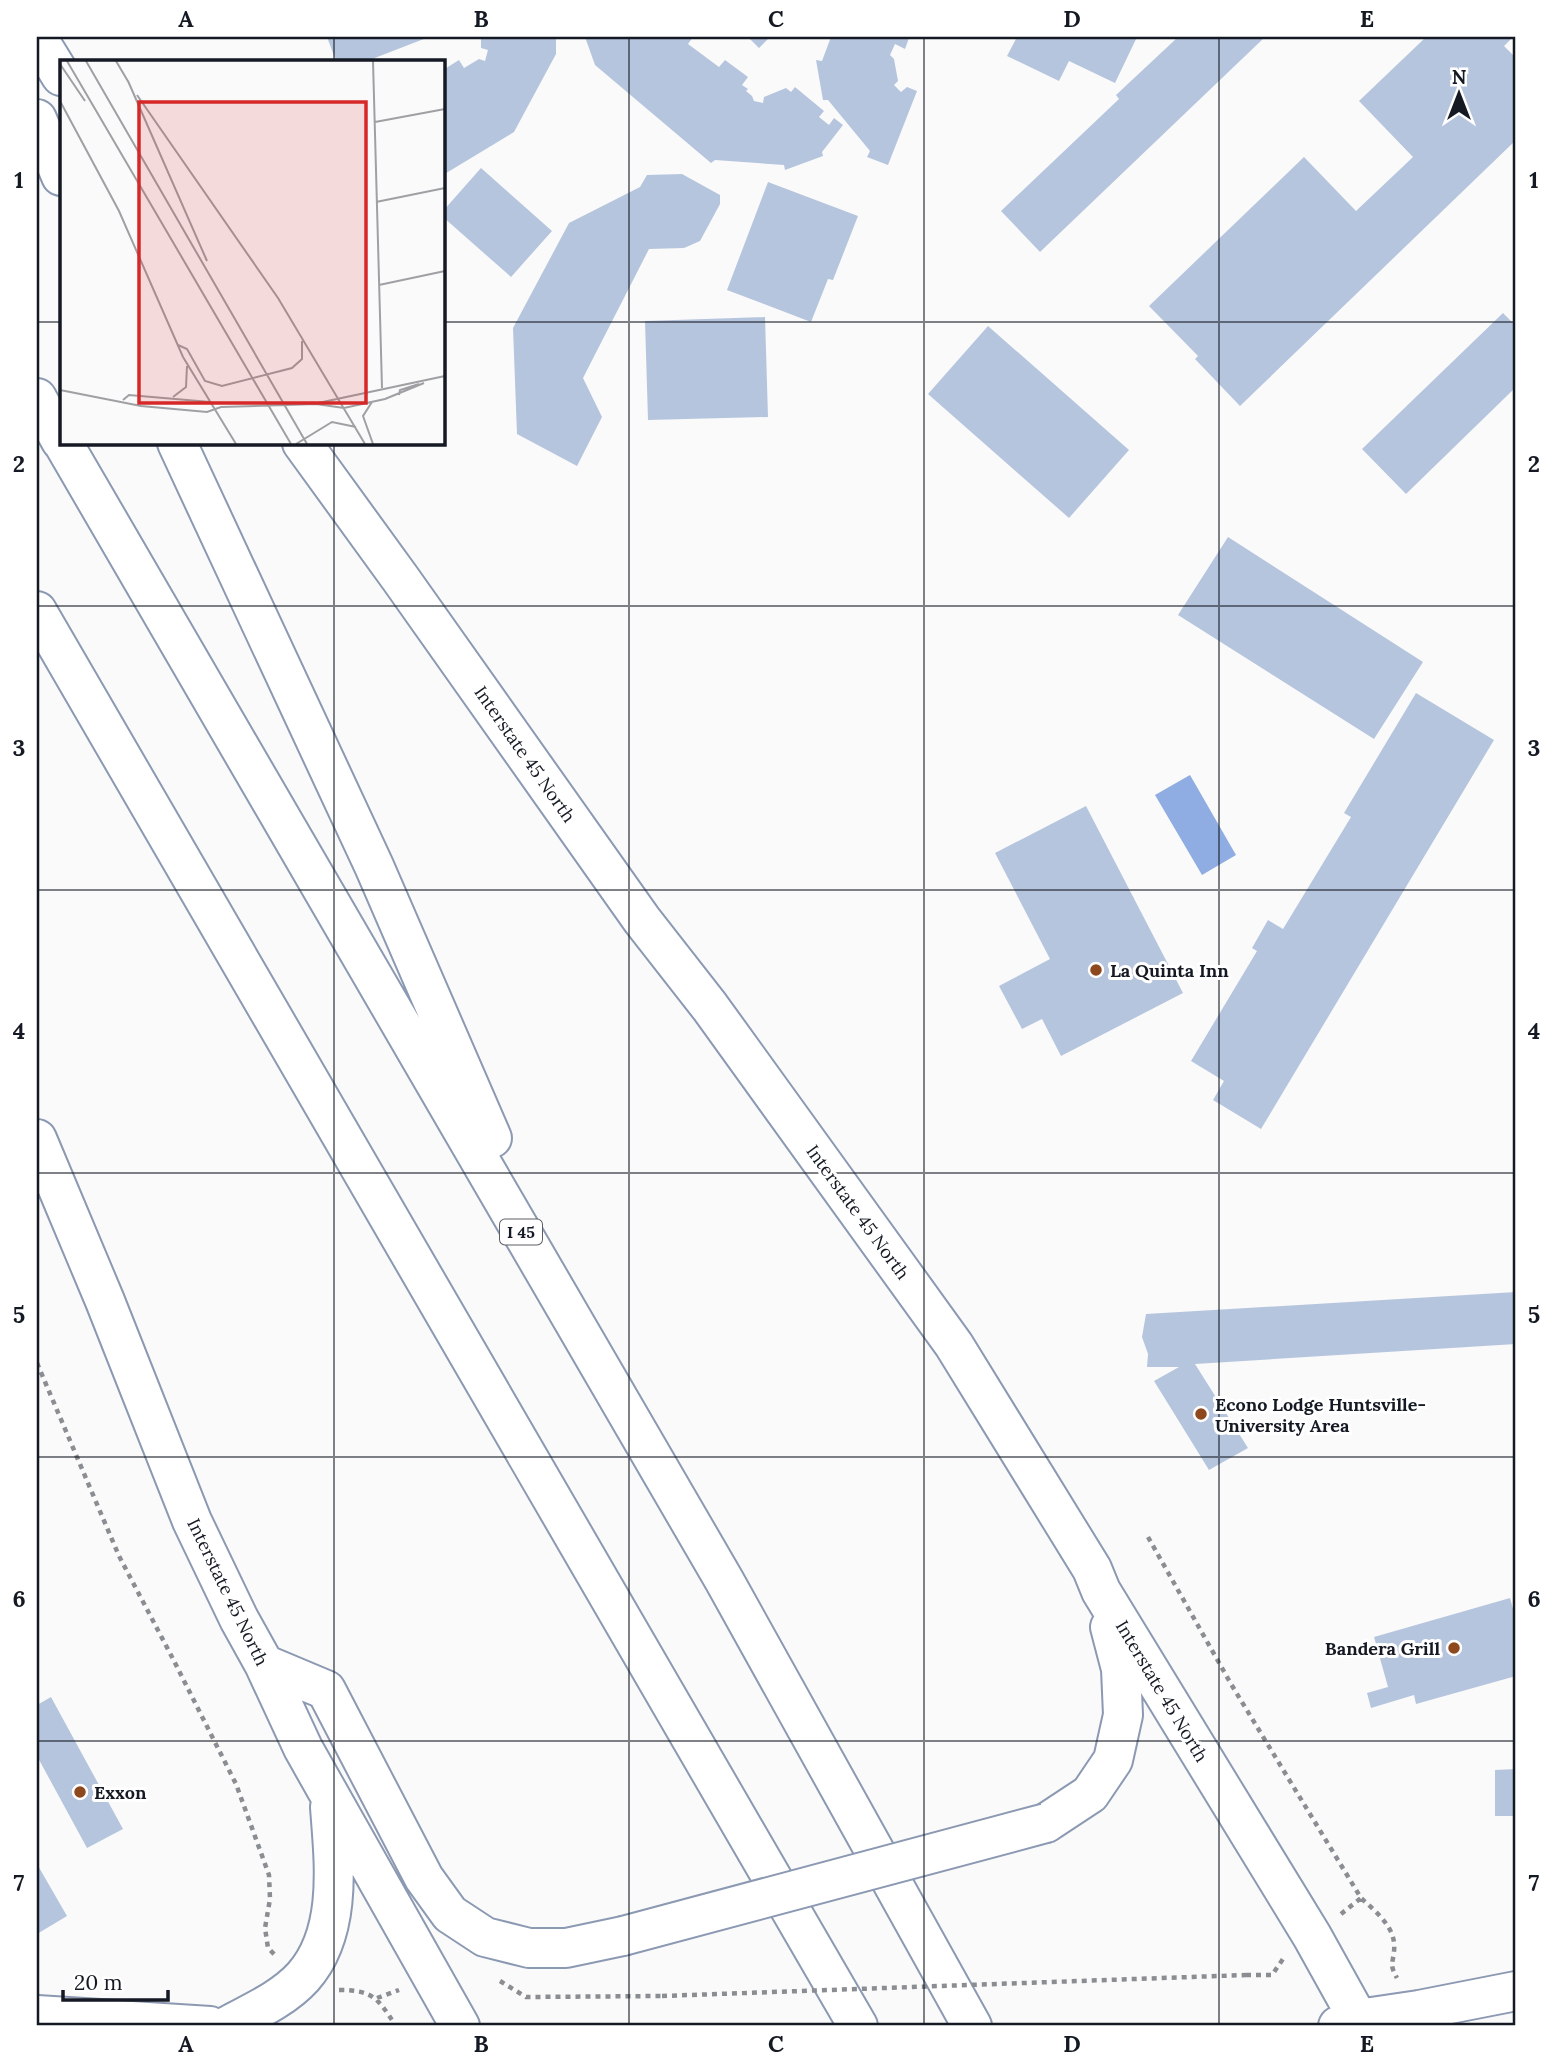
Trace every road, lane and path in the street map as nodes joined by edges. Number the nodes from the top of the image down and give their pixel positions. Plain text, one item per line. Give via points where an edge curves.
1 (37, 37) edge
2 (60, 74) edge
3 (37, 119) edge
4 (60, 174) edge
5 (37, 398) edge
6 (60, 438) edge
7 (63, 444) edge
8 (177, 444) edge
9 (303, 444) edge
10 (37, 611) edge
11 (37, 1139) edge
12 (37, 1363) edge
13 (1148, 1537) dead end
14 (724, 1580) junction
15 (1101, 1591) junction
16 (264, 1664) junction
17 (328, 1795) junction
18 (1246, 1975) dead end
19 (303, 1976) junction
20 (432, 1978) junction
21 (496, 1979) dead end
22 (1516, 1991) edge
23 (377, 1998) junction
24 (1419, 2010) junction
25 (37, 2015) edge
26 (1352, 2024) edge
27 (210, 2026) edge
28 (227, 2026) edge
29 (396, 2026) edge
30 (460, 2026) edge
31 (858, 2026) edge
32 (972, 2026) edge

1 - 2 main road
3 - 4 main road
5 - 6 main road, I 45
7 - 14 main road, I 45
8 - 14 main road via 374,866 485,1125
9 - 15 main road, Interstate 45 North via 642,920 954,1345 1092,1569
10 - 31 main road
11 - 16 main road, Interstate 45 North via 192,1521
12 - 19 path via 119,1556 236,1784 269,1875 268,1948
13 - 24 path via 1361,1898 1394,1937 1394,1974
14 - 32 main road, I 45
15 - 16 main road, bridge via 1121,1669 1123,1715 1113,1760 1090,1794 1046,1823 566,1948 529,1948 485,1937 450,1914 424,1878 326,1690
15 - 26 main road, Interstate 45 North via 1312,1936
16 - 17 main road, Interstate 45 North
17 - 19 main road via 335,1868 332,1909 320,1950
17 - 20 main road, Interstate 45 North
18 - 21 path, bridge via 526,1997
19 - 23 path via 320,1989
19 - 28 main road via 277,1998
20 - 23 path
20 - 30 main road, Interstate 45 North
22 - 24 main road
23 - 29 path
24 - 26 main road
25 - 27 main road

